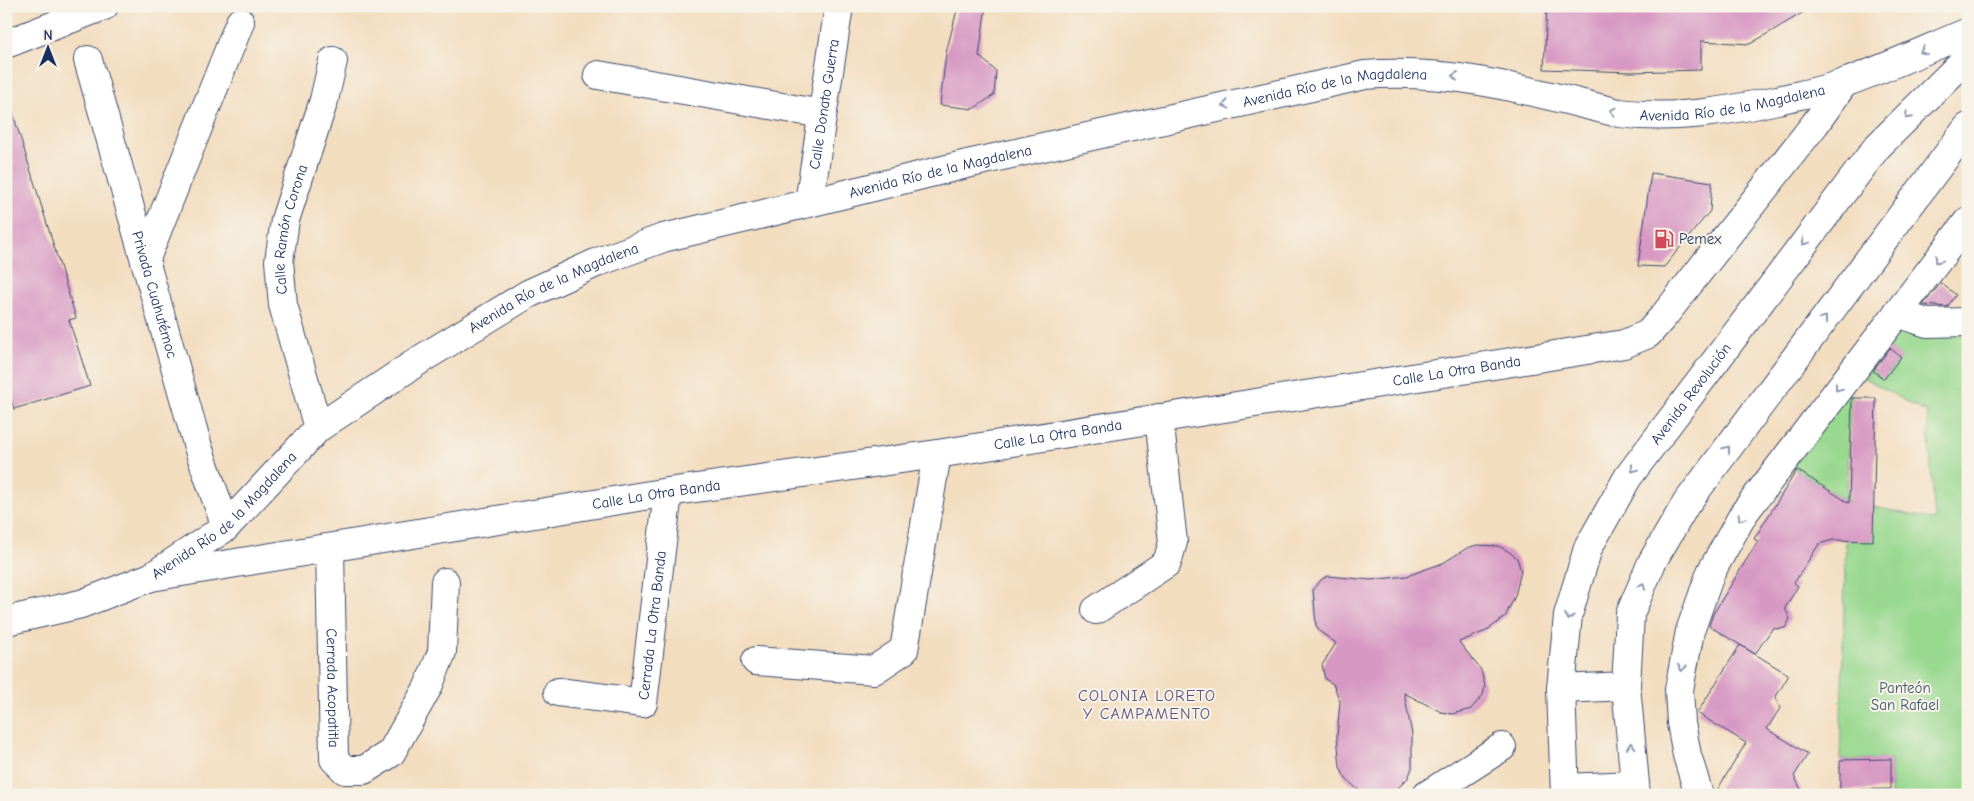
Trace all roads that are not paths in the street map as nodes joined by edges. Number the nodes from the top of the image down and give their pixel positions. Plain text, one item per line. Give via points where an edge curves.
1 (104, 6) edge
2 (839, 6) edge
3 (240, 22) dead end
4 (1968, 32) edge
5 (6, 44) edge
6 (1968, 58) edge
7 (88, 60) dead end
8 (333, 61) dead end
9 (598, 75) dead end
10 (1844, 83) junction
11 (822, 114) junction
12 (1968, 127) edge
13 (809, 203) junction
14 (1968, 221) edge
15 (145, 261) junction
16 (1897, 314) junction
17 (1968, 322) edge
18 (1159, 418) junction
19 (318, 428) junction
20 (937, 454) junction
21 (668, 492) junction
22 (226, 527) junction
23 (330, 548) junction
24 (152, 577) junction
25 (445, 582) dead end
26 (1096, 610) dead end
27 (6, 621) edge
28 (756, 661) dead end
29 (1626, 686) junction
30 (1561, 689) junction
31 (558, 692) dead end
32 (1502, 747) dead end
33 (1636, 790) edge
34 (1565, 792) edge
35 (1427, 795) edge
36 (1699, 795) edge

1 - 5 street
2 - 11 street, Calle Donato Guerra
3 - 15 street
4 -> 10 street, Avenida Río de la Magdalena
6 -> 30 street, Avenida Revolución via 1877,147 1628,477 1588,548 1568,615
7 - 15 street, Privada Cuahutémoc
8 - 19 street, Calle Ramón Corona via 324,100 285,220 278,262 283,304
9 - 11 street
10 -> 13 street, Avenida Río de la Magdalena via 1733,110 1643,116 1468,77 1416,73 1364,75
10 - 18 street, Calle La Otra Banda via 1648,334 1624,344
11 - 13 street, Calle Donato Guerra
29 -> 12 street via 1630,614 1652,562 1686,504
13 - 19 street, Avenida Río de la Magdalena via 663,238 598,262 528,294 426,356
14 -> 16 street
15 - 22 street, Privada Cuahutémoc via 198,447
16 - 17 street via 1927,323
16 -> 36 street via 1744,513 1711,572 1690,632 1679,690 1687,755
18 - 20 street, Calle La Otra Banda
18 - 26 street via 1173,542 1168,563
19 - 22 street, Avenida Río de la Magdalena
20 - 21 street, Calle La Otra Banda
20 - 28 street via 904,650 874,670
21 - 23 street, Calle La Otra Banda
21 - 31 street, Cerrada La Otra Banda via 643,703
22 - 24 street, Avenida Río de la Magdalena
23 - 24 street, Calle La Otra Banda
23 - 25 street, Cerrada Acopatitla via 334,758 345,770 364,770 391,753 428,687 442,652
24 - 27 street, Avenida Río de la Magdalena via 82,604
29 - 30 street
33 -> 29 street
30 - 34 street, Avenida Revolución
32 - 35 street
33 - 34 street

